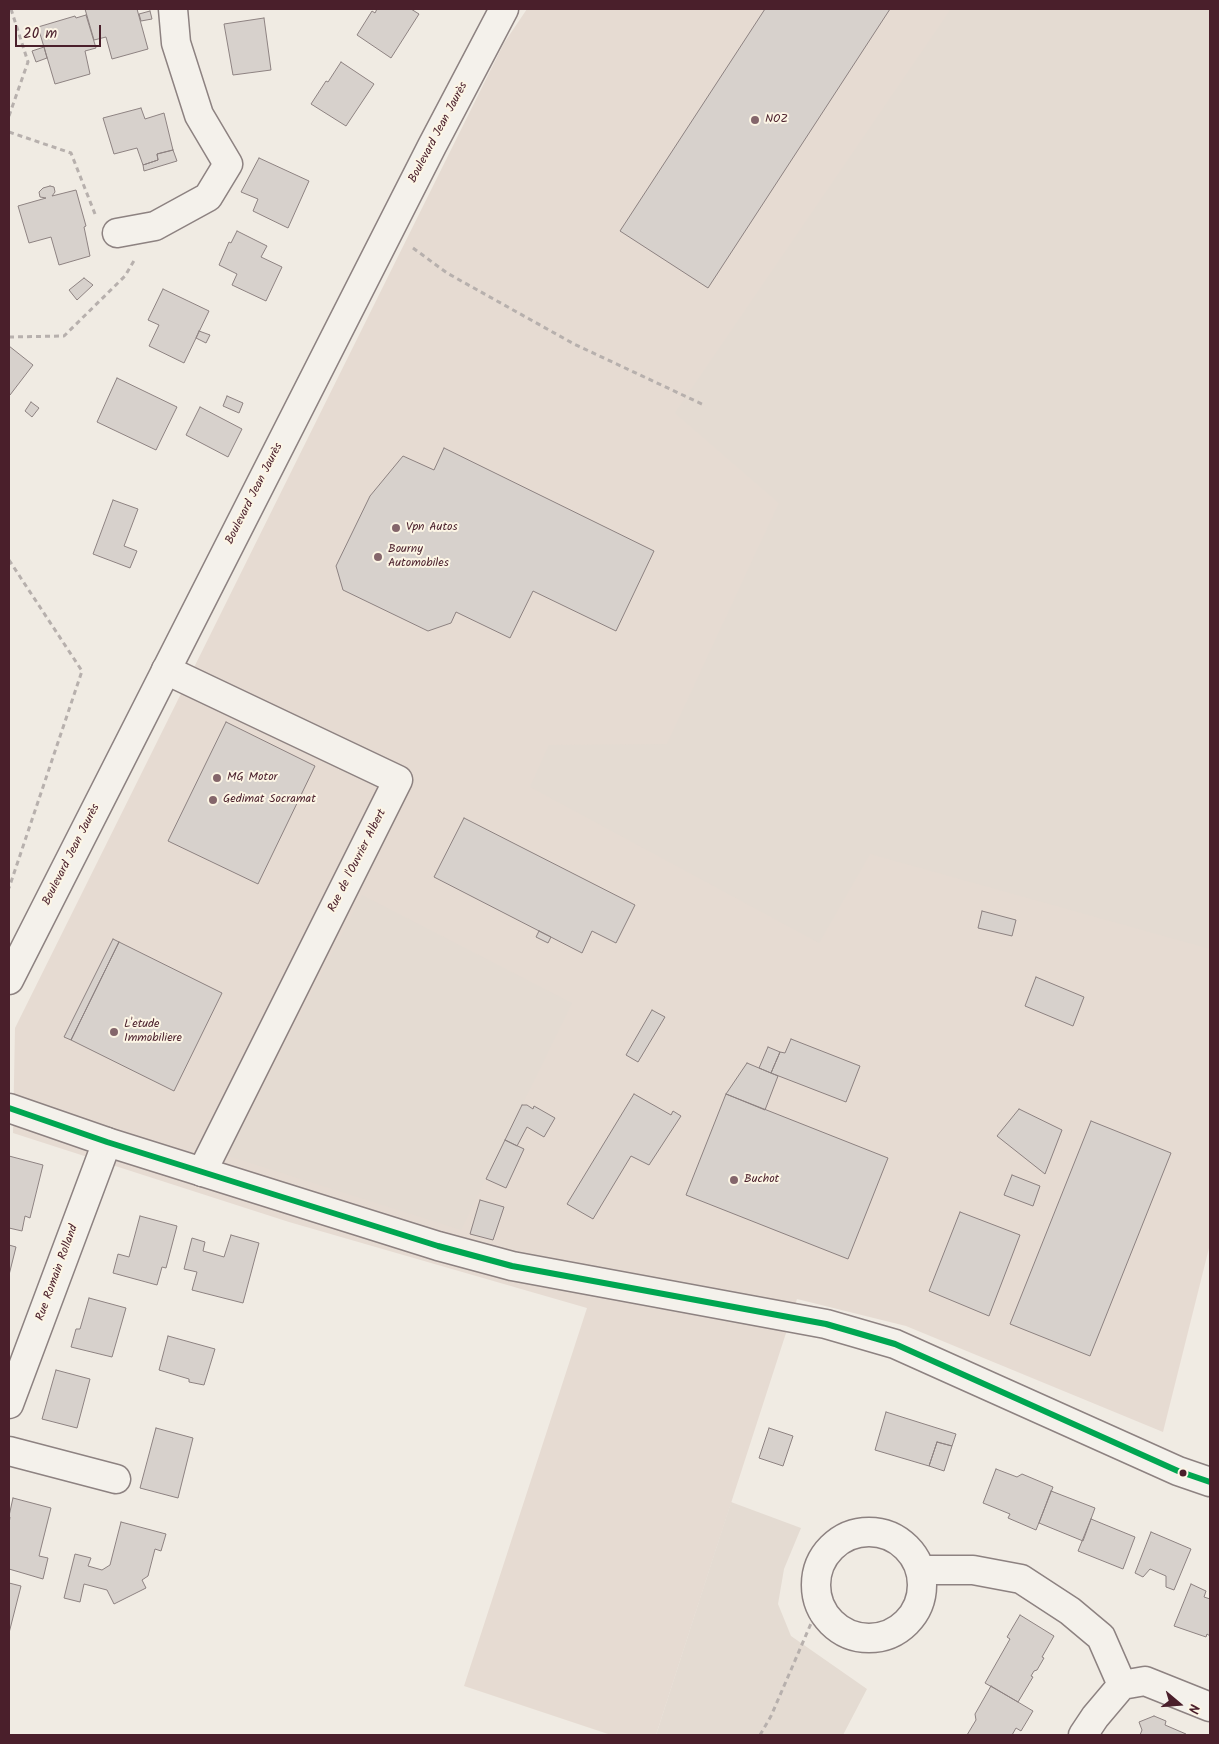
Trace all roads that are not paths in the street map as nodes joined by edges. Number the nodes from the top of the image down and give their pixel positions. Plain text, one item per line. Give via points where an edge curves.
1 (173, 9) edge
2 (504, 9) edge
3 (117, 233) road end
4 (166, 670) junction
5 (9, 980) edge
6 (9, 1108) edge
7 (107, 1142) junction
8 (202, 1172) junction
9 (9, 1404) edge
10 (9, 1451) edge
11 (116, 1479) dead end
12 (1210, 1482) edge
13 (921, 1570) junction
14 (1122, 1685) junction
15 (1210, 1707) edge
16 (1083, 1735) edge

1 - 3 street via 176,43 199,115 228,164 208,197 155,226
2 - 4 street, Boulevard Jean Jaurès
4 - 5 street, Boulevard Jean Jaurès
4 - 8 street, Rue de l'Ouvrier Albert via 398,780
6 - 7 street
7 - 8 street
7 - 9 street, Rue Romain Rolland
8 - 12 street via 512,1266 826,1324 895,1344
10 - 11 street
13 - 13 street via 922,1597 910,1622 886,1637 859,1639 835,1627 819,1605 816,1576 828,1550 852,1534 880,1532 906,1545
13 - 14 street via 972,1570 1021,1579 1070,1611 1101,1637
14 - 15 street via 1144,1681
14 - 16 street

